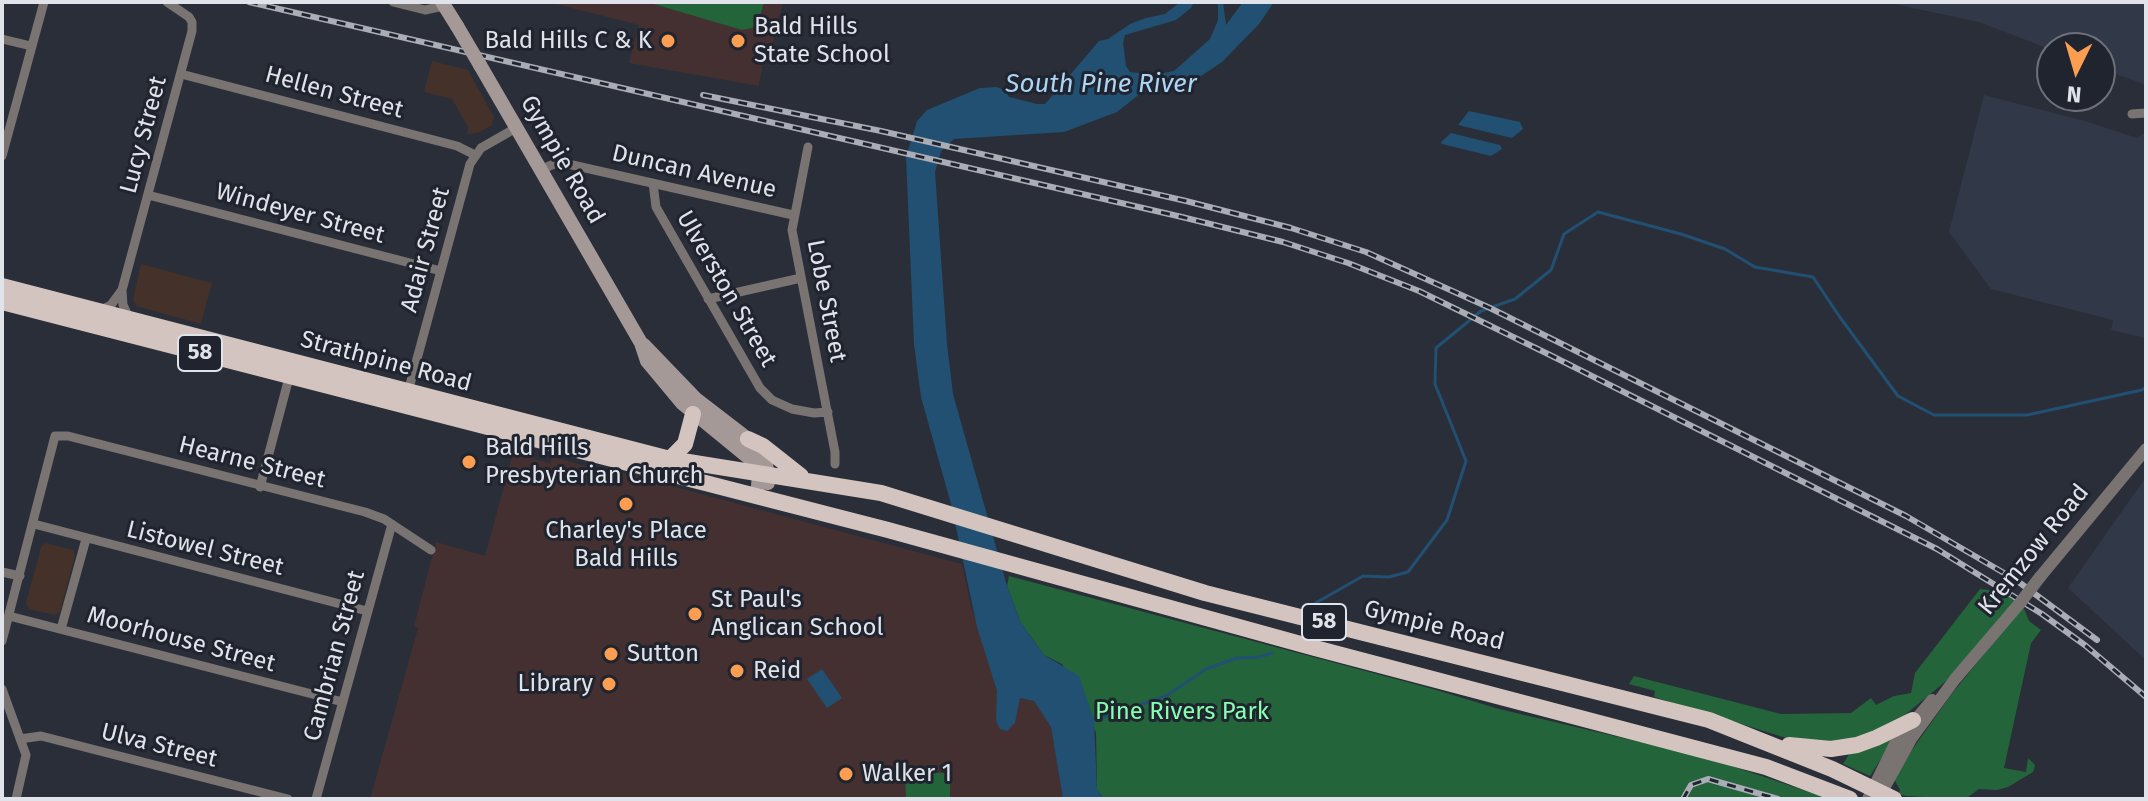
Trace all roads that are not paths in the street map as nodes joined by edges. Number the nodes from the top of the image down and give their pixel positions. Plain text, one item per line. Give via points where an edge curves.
1 (44, 2) edge
2 (167, 2) edge
3 (393, 2) edge
4 (418, 2) edge
5 (443, 4) edge
6 (406, 5) junction
7 (2, 39) edge
8 (31, 46) junction
9 (181, 74) junction
10 (2146, 113) edge
11 (2132, 114) dead end
12 (516, 128) junction
13 (808, 147) dead end
14 (475, 155) junction
15 (2, 156) edge
16 (540, 170) junction
17 (653, 183) junction
18 (148, 195) junction
19 (793, 215) junction
20 (441, 271) junction
21 (801, 278) junction
22 (2, 286) edge
23 (122, 290) junction
24 (708, 299) junction
25 (2, 302) edge
26 (97, 312) junction
27 (130, 320) junction
28 (641, 343) junction
29 (291, 369) junction
30 (406, 399) junction
31 (828, 412) junction
32 (693, 414) junction
33 (748, 439) junction
34 (2146, 449) edge
35 (670, 459) junction
36 (835, 464) dead end
37 (764, 475) junction
38 (806, 479) junction
39 (260, 487) junction
40 (761, 498) junction
41 (34, 524) junction
42 (392, 524) junction
43 (86, 539) junction
44 (431, 550) dead end
45 (2, 572) edge
46 (20, 576) junction
47 (367, 611) junction
48 (9, 616) junction
49 (61, 629) junction
50 (2, 641) edge
51 (1955, 679) junction
52 (2, 689) edge
53 (343, 702) junction
54 (1913, 720) junction
55 (20, 739) junction
56 (1773, 745) junction
57 (1879, 795) edge
58 (16, 799) edge
59 (288, 799) edge
60 (316, 799) edge
61 (1850, 799) edge

1 - 8 street
2 - 9 street, Lucy Street via 192,22
3 - 6 street
4 - 6 street
5 - 6 street via 430,10
5 - 12 main road, Gympie Road, bridge
7 - 8 street
8 - 15 street
9 - 14 street, Hellen Street via 449,143
9 - 18 street, Lucy Street
10 - 11 street
12 - 14 street
12 - 16 main road, Gympie Road
13 - 19 street, Lobe Street
14 - 20 street, Adair Street
16 - 17 street, Duncan Avenue via 564,164
16 - 28 main road, Gympie Road
17 - 19 street, Duncan Avenue
17 - 24 street, Ulverston Street via 656,207
18 - 20 street, Windeyer Street
18 - 23 street, Lucy Street
19 - 21 street, Lobe Street
20 - 30 street, Adair Street
21 - 24 street
21 - 31 street, Lobe Street
22 - 26 highway, Strathpine Road / 58
23 - 26 street
23 - 27 street
24 - 31 street, Ulverston Street via 764,394 792,409
25 - 29 highway, Strathpine Road / 58
26 - 27 highway, Strathpine Road / 58
27 - 29 highway, Strathpine Road / 58
28 - 32 main road, Gympie Road via 647,361
28 - 33 main road, Gympie Road via 696,399
29 - 30 highway, Strathpine Road / 58
29 - 39 street
30 - 35 highway, Strathpine Road / 58
30 - 40 highway, Strathpine Road / 58
31 - 36 street, Lobe Street
32 - 35 highway via 685,444
32 - 37 main road, Gympie Road
33 - 37 main road, Gympie Road via 765,460
33 - 38 highway
34 - 51 street, Kremzow Road, bridge
35 - 37 highway, Strathpine Road / 58
37 - 38 highway, Gympie Road / 58
37 - 40 main road
38 - 56 highway, Gympie Road / 58 via 896,497 1205,593 1709,720
39 - 41 street, Hearne Street via 55,436
39 - 42 street, Hearne Street via 365,512
40 - 61 highway, 58 via 1766,767
41 - 43 street, Listowel Street
41 - 46 street
42 - 44 street, Hearne Street
42 - 47 street, Cambrian Street
43 - 47 street, Listowel Street
43 - 49 street
45 - 46 street
46 - 48 street
47 - 53 street, Cambrian Street
48 - 49 street, Moorhouse Street
48 - 50 street
49 - 53 street, Moorhouse Street
51 - 54 street, Kremzow Road
51 - 57 street, Kremzow Road
52 - 55 street
53 - 60 street, Cambrian Street
54 - 56 highway via 1846,747
54 - 57 street, Kremzow Road via 1895,744
55 - 58 street via 26,761
55 - 59 street, Ulva Street via 41,736
56 - 57 highway, Gympie Road / 58

